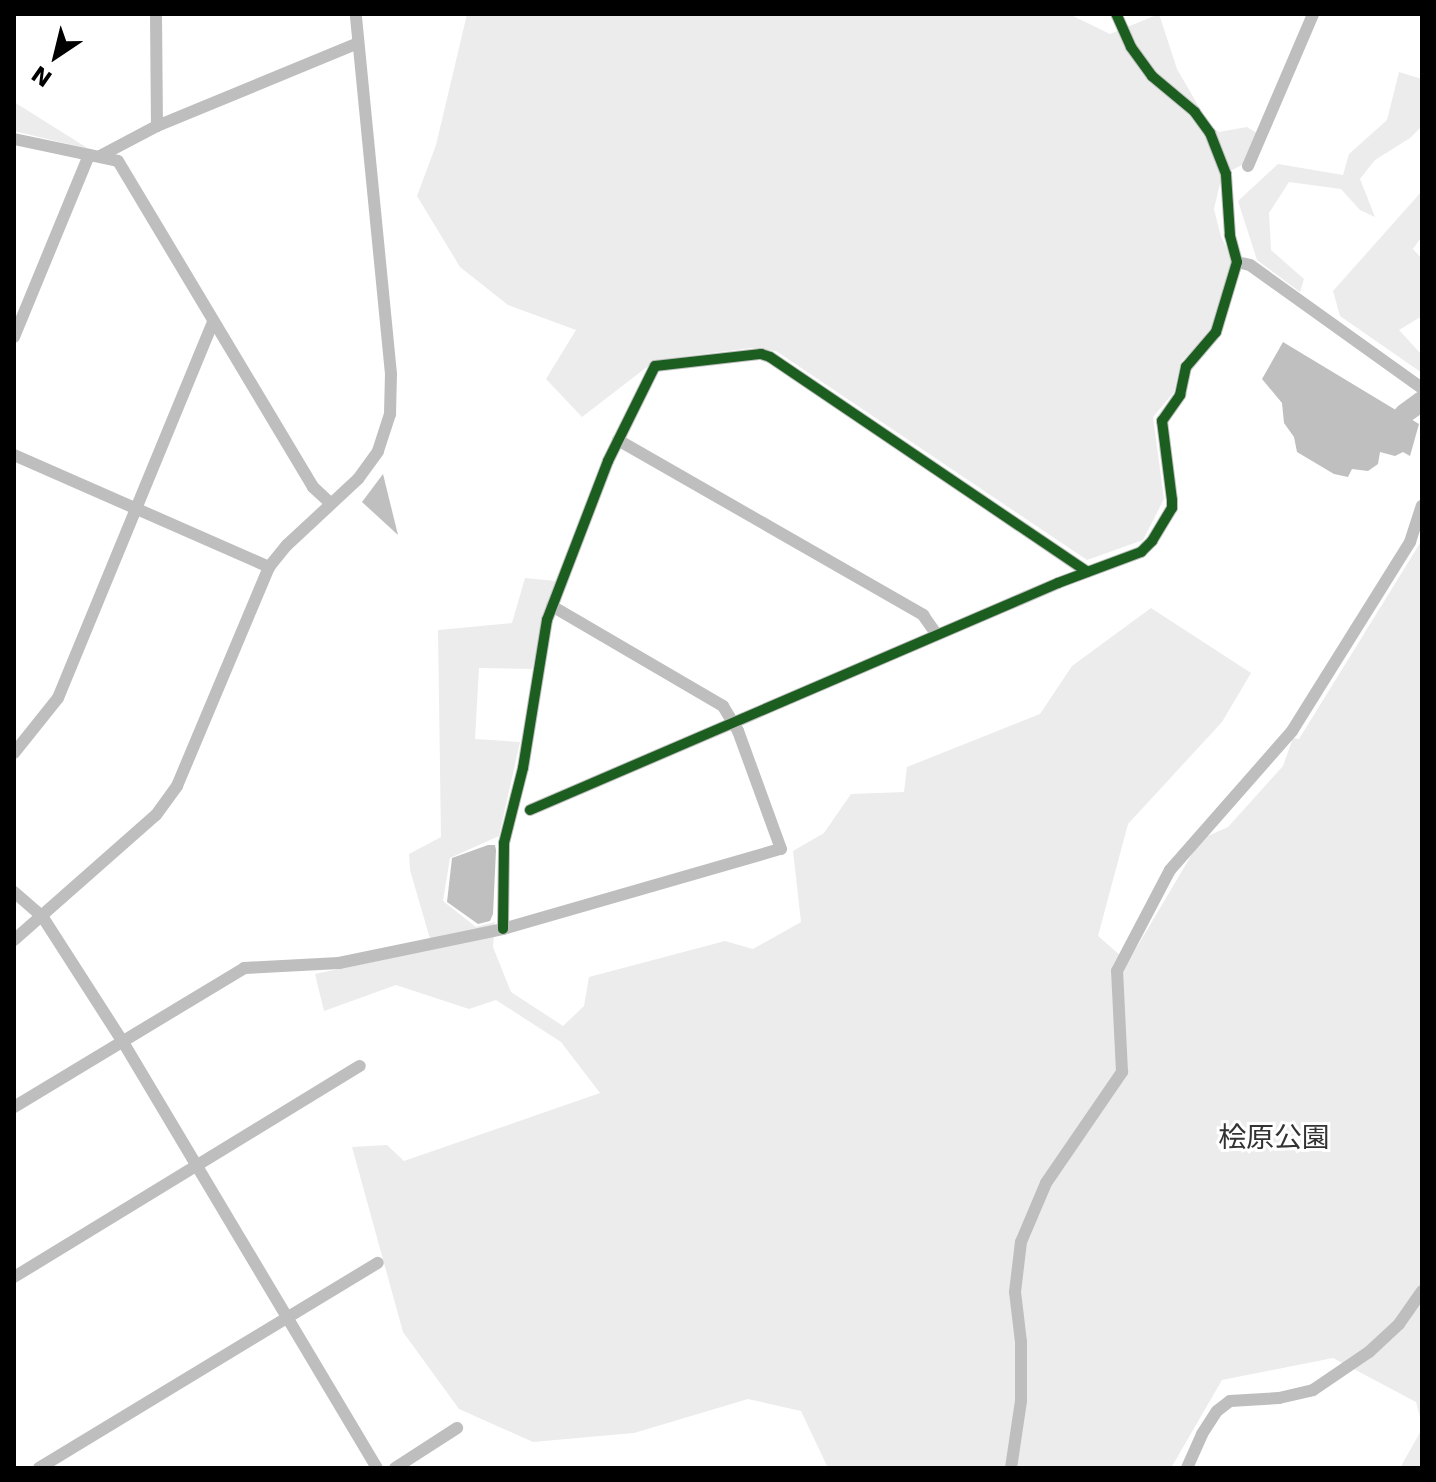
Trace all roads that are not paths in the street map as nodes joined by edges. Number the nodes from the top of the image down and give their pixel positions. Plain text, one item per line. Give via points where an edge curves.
1 (156, 14) edge
2 (356, 14) edge
3 (1116, 14) edge
4 (1313, 14) edge
5 (356, 44) junction
6 (157, 126) junction
7 (14, 139) edge
8 (94, 156) junction
9 (1248, 166) dead end
10 (1237, 262) junction
11 (213, 322) junction
12 (14, 337) edge
13 (1422, 388) edge
14 (618, 440) junction
15 (14, 455) edge
16 (330, 503) junction
17 (1422, 506) edge
18 (136, 508) junction
19 (269, 567) junction
20 (1087, 572) junction
21 (552, 606) junction
22 (937, 635) junction
23 (734, 723) junction
24 (14, 753) edge
25 (530, 810) dead end
26 (14, 892) edge
27 (42, 916) junction
28 (503, 929) junction
29 (14, 940) edge
30 (123, 1042) junction
31 (360, 1066) dead end
32 (14, 1107) edge
33 (197, 1165) junction
34 (378, 1263) dead end
35 (14, 1277) edge
36 (1422, 1291) edge
37 (288, 1317) junction
38 (457, 1428) dead end
39 (39, 1468) edge
40 (377, 1468) edge
41 (395, 1468) edge
42 (1011, 1468) edge
43 (1187, 1468) edge

1 - 6 street
2 - 5 street
3 - 10 street via 1152,76 1195,112 1210,133 1226,174
4 - 9 street
5 - 6 street
5 - 16 street via 391,374 390,414 378,451 358,479
6 - 8 street
7 - 8 street
8 - 11 street via 118,161
8 - 12 street
10 - 13 street via 1250,265
10 - 20 street via 1216,332 1186,367 1180,395 1162,421 1172,508 1141,552
11 - 16 street via 313,487
11 - 18 street
14 - 20 street via 655,366 761,354
14 - 21 street
14 - 22 street via 923,615
15 - 18 street
16 - 19 street
17 - 42 street via 1410,542 1292,731 1179,857 1117,971 1122,1072 1046,1183 1021,1242 1015,1292 1021,1401
18 - 19 street
18 - 24 street via 58,698
19 - 27 street via 177,786 155,817
20 - 22 street
21 - 23 street via 706,695 723,706
21 - 28 street via 504,843
22 - 23 street
23 - 25 street
23 - 28 street via 781,849
26 - 27 street
27 - 29 street
27 - 30 street
28 - 30 street via 339,963 244,968
30 - 32 street
30 - 33 street
31 - 33 street
33 - 35 street
33 - 37 street
34 - 37 street
36 - 43 street via 1399,1324 1369,1352 1313,1390 1230,1401 1202,1434
37 - 39 street
37 - 40 street
38 - 41 street

